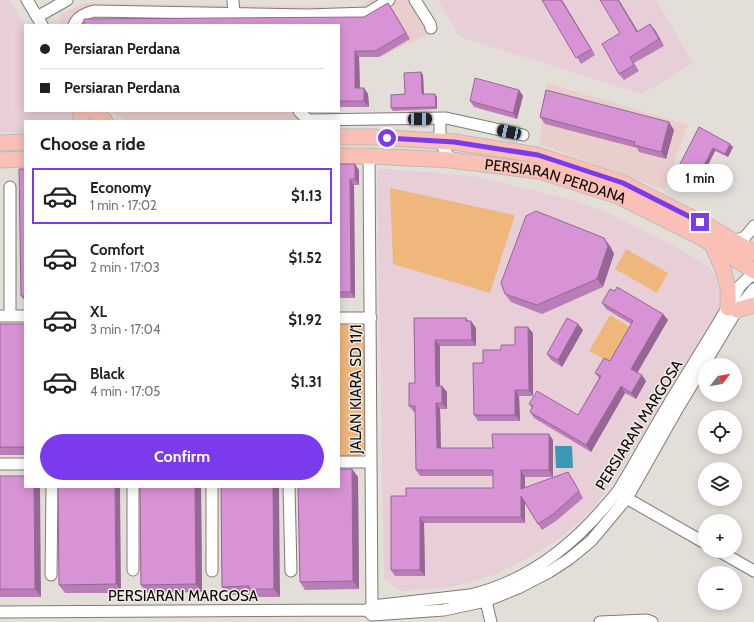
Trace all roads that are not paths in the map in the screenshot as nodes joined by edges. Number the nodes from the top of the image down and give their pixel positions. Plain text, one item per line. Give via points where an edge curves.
1 (27, 0) edge
2 (67, 0) edge
3 (233, 0) edge
4 (389, 0) edge
5 (416, 0) edge
6 (234, 14) junction
7 (39, 21) edge
8 (74, 24) edge
9 (431, 28) dead end
10 (95, 112) edge
11 (300, 112) edge
12 (440, 119) junction
13 (104, 120) edge
14 (308, 120) edge
15 (308, 120) edge
16 (523, 135) dead end
17 (340, 137) edge
18 (24, 142) edge
19 (440, 142) junction
20 (0, 143) edge
21 (340, 156) edge
22 (369, 156) junction
23 (24, 159) edge
24 (0, 160) edge
25 (451, 160) junction
26 (10, 187) dead end
27 (754, 226) edge
28 (734, 241) junction
29 (712, 244) junction
30 (753, 253) edge
31 (754, 270) edge
32 (754, 275) edge
33 (754, 289) edge
34 (754, 305) edge
35 (733, 309) junction
36 (5, 316) edge
37 (24, 316) edge
38 (340, 318) edge
39 (371, 318) junction
40 (340, 462) edge
41 (371, 462) junction
42 (0, 464) edge
43 (24, 464) edge
44 (52, 488) edge
45 (134, 488) edge
46 (212, 488) edge
47 (289, 488) edge
48 (617, 492) junction
49 (627, 498) junction
50 (698, 539) edge
51 (731, 558) edge
52 (134, 570) dead end
53 (212, 571) dead end
54 (290, 571) dead end
55 (754, 571) edge
56 (51, 575) dead end
57 (485, 596) junction
58 (0, 612) edge
59 (371, 613) edge
60 (491, 622) edge
61 (600, 622) edge
62 (652, 622) edge

1 - 7 street
2 - 7 street
3 - 6 street
4 - 6 street via 368,13
5 - 9 street
6 - 8 street via 94,11 86,13
10 - 13 main road
11 - 14 street
12 - 15 street
12 - 16 street via 446,118
12 - 19 street
17 - 19 main road, PERSIARAN PERDANA
18 - 20 main road
19 - 25 street
19 - 28 main road, PERSIARAN PERDANA via 538,155 623,183 710,226
21 - 22 main road, PERSIARAN PERDANA
22 - 25 main road, PERSIARAN PERDANA
22 - 39 street, JALAN KIARA SD 11/1
23 - 24 main road
25 - 29 main road, PERSIARAN PERDANA via 539,171 618,196
26 - 36 street
27 - 28 street via 745,236
28 - 30 main road, PERSIARAN PERDANA
29 - 31 main road, PERSIARAN PERDANA
29 - 35 main road via 723,268
32 - 35 street, PERSIARAN MARGOSA via 740,286
33 - 35 street, PERSIARAN MARGOSA
34 - 35 main road
35 - 48 street, PERSIARAN MARGOSA via 667,406
35 - 49 street, PERSIARAN MARGOSA
36 - 37 street
38 - 39 street
39 - 41 street, JALAN KIARA SD 11/1
40 - 41 street
41 - 59 street, JALAN KIARA SD 11/1
42 - 43 street
44 - 56 street
45 - 52 street
46 - 53 street
47 - 54 street
48 - 49 street
48 - 57 street, PERSIARAN MARGOSA via 586,529 549,559
49 - 50 street
49 - 57 street, PERSIARAN MARGOSA via 591,541 569,559 518,588
51 - 55 street
57 - 59 street, PERSIARAN MARGOSA via 470,595
57 - 60 street
58 - 59 street, PERSIARAN MARGOSA
61 - 62 street

